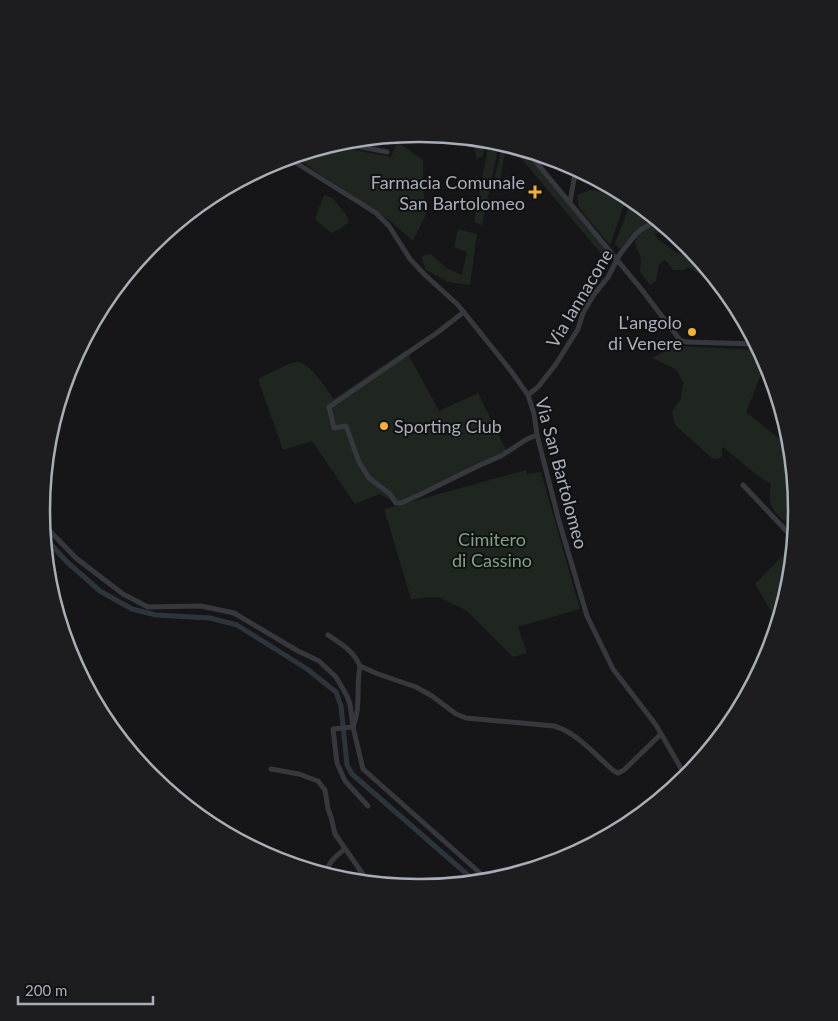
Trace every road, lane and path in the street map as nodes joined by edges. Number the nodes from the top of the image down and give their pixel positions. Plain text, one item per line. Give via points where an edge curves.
1 (361, 147) edge
2 (387, 152) dead end
3 (534, 160) edge
4 (296, 163) edge
5 (574, 177) edge
6 (570, 202) junction
7 (651, 224) edge
8 (617, 260) junction
9 (464, 312) junction
10 (748, 344) edge
11 (528, 395) junction
12 (537, 435) junction
13 (743, 485) dead end
14 (51, 532) edge
15 (787, 532) edge
16 (328, 635) dead end
17 (360, 666) junction
18 (353, 727) junction
19 (661, 734) junction
20 (270, 769) dead end
21 (682, 769) edge
22 (368, 806) dead end
23 (345, 849) junction
24 (327, 868) edge
25 (481, 874) edge
26 (363, 875) edge

1 - 2 street
3 - 6 street
4 - 9 street, Via San Bartolomeo via 376,213 389,226 410,259
5 - 6 street
6 - 8 street
7 - 8 street, Via Iannacone via 636,234
8 - 10 street via 681,341
8 - 11 street, Via Iannacone via 548,376
9 - 11 street, Via San Bartolomeo
9 - 12 street via 329,407 334,428 346,426 359,462 369,478 390,494 396,503 501,456
11 - 12 street, Via San Bartolomeo
12 - 19 street, Via San Bartolomeo via 586,616 613,669
13 - 15 street
14 - 18 street via 76,558 123,594 148,606 202,606 234,613 319,661 344,688
16 - 17 street via 347,648
17 - 18 street via 357,719
17 - 19 street via 416,688 466,718 564,729 618,773
18 - 22 street via 332,729 336,763 345,781
18 - 25 street via 363,769
19 - 21 street, Via San Bartolomeo
20 - 23 street via 318,781 325,790 335,834
23 - 24 street
23 - 26 street

